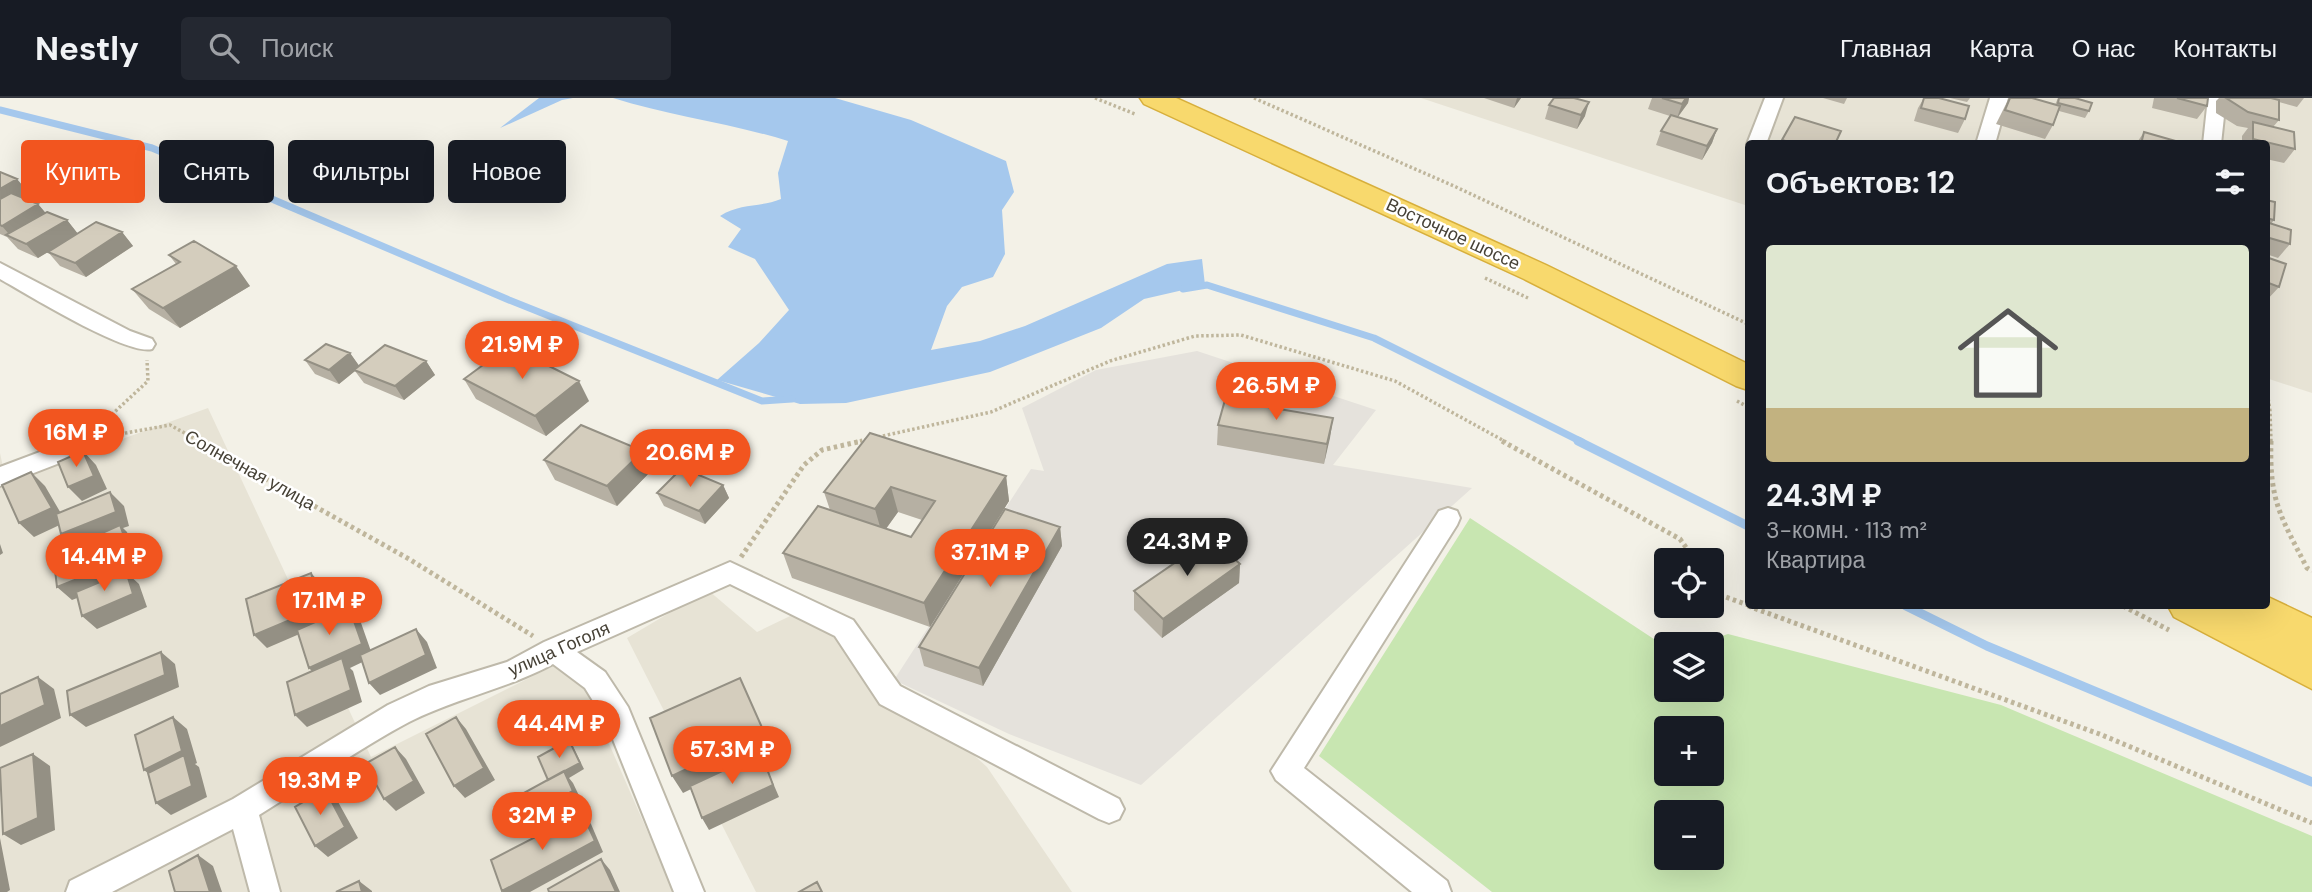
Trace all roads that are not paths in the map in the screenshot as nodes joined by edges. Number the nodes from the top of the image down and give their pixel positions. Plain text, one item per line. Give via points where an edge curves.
1 (1154, 98) edge
2 (1201, 98) edge
3 (1774, 98) edge
4 (1999, 98) edge
5 (2217, 98) edge
6 (1758, 140) edge
7 (1986, 140) edge
8 (2212, 140) edge
9 (0, 270) edge
10 (144, 344) road end
11 (1745, 351) edge
12 (1745, 377) edge
13 (101, 438) road end
14 (0, 477) edge
15 (1448, 518) dead end
16 (2194, 609) edge
17 (2255, 609) edge
18 (2312, 637) edge
19 (554, 650) junction
20 (2312, 671) edge
21 (1109, 808) dead end
22 (243, 809) junction
23 (81, 892) edge
24 (265, 892) edge
25 (689, 892) edge
26 (1436, 892) edge

1 - 12 highway, Восточное шоссе via 1535,272
2 - 11 highway, Восточное шоссе via 1462,215
3 - 6 street
4 - 7 street
5 - 8 street
9 - 10 street
13 - 14 street
15 - 26 street via 1286,771
16 - 20 highway
17 - 18 highway
19 - 21 street, улица Гоголя via 730,572 844,628 891,695
19 - 22 street, улица Гоголя via 514,671 439,695 398,714
19 - 25 street via 595,680 618,716
22 - 23 street, улица Гоголя
22 - 24 street

